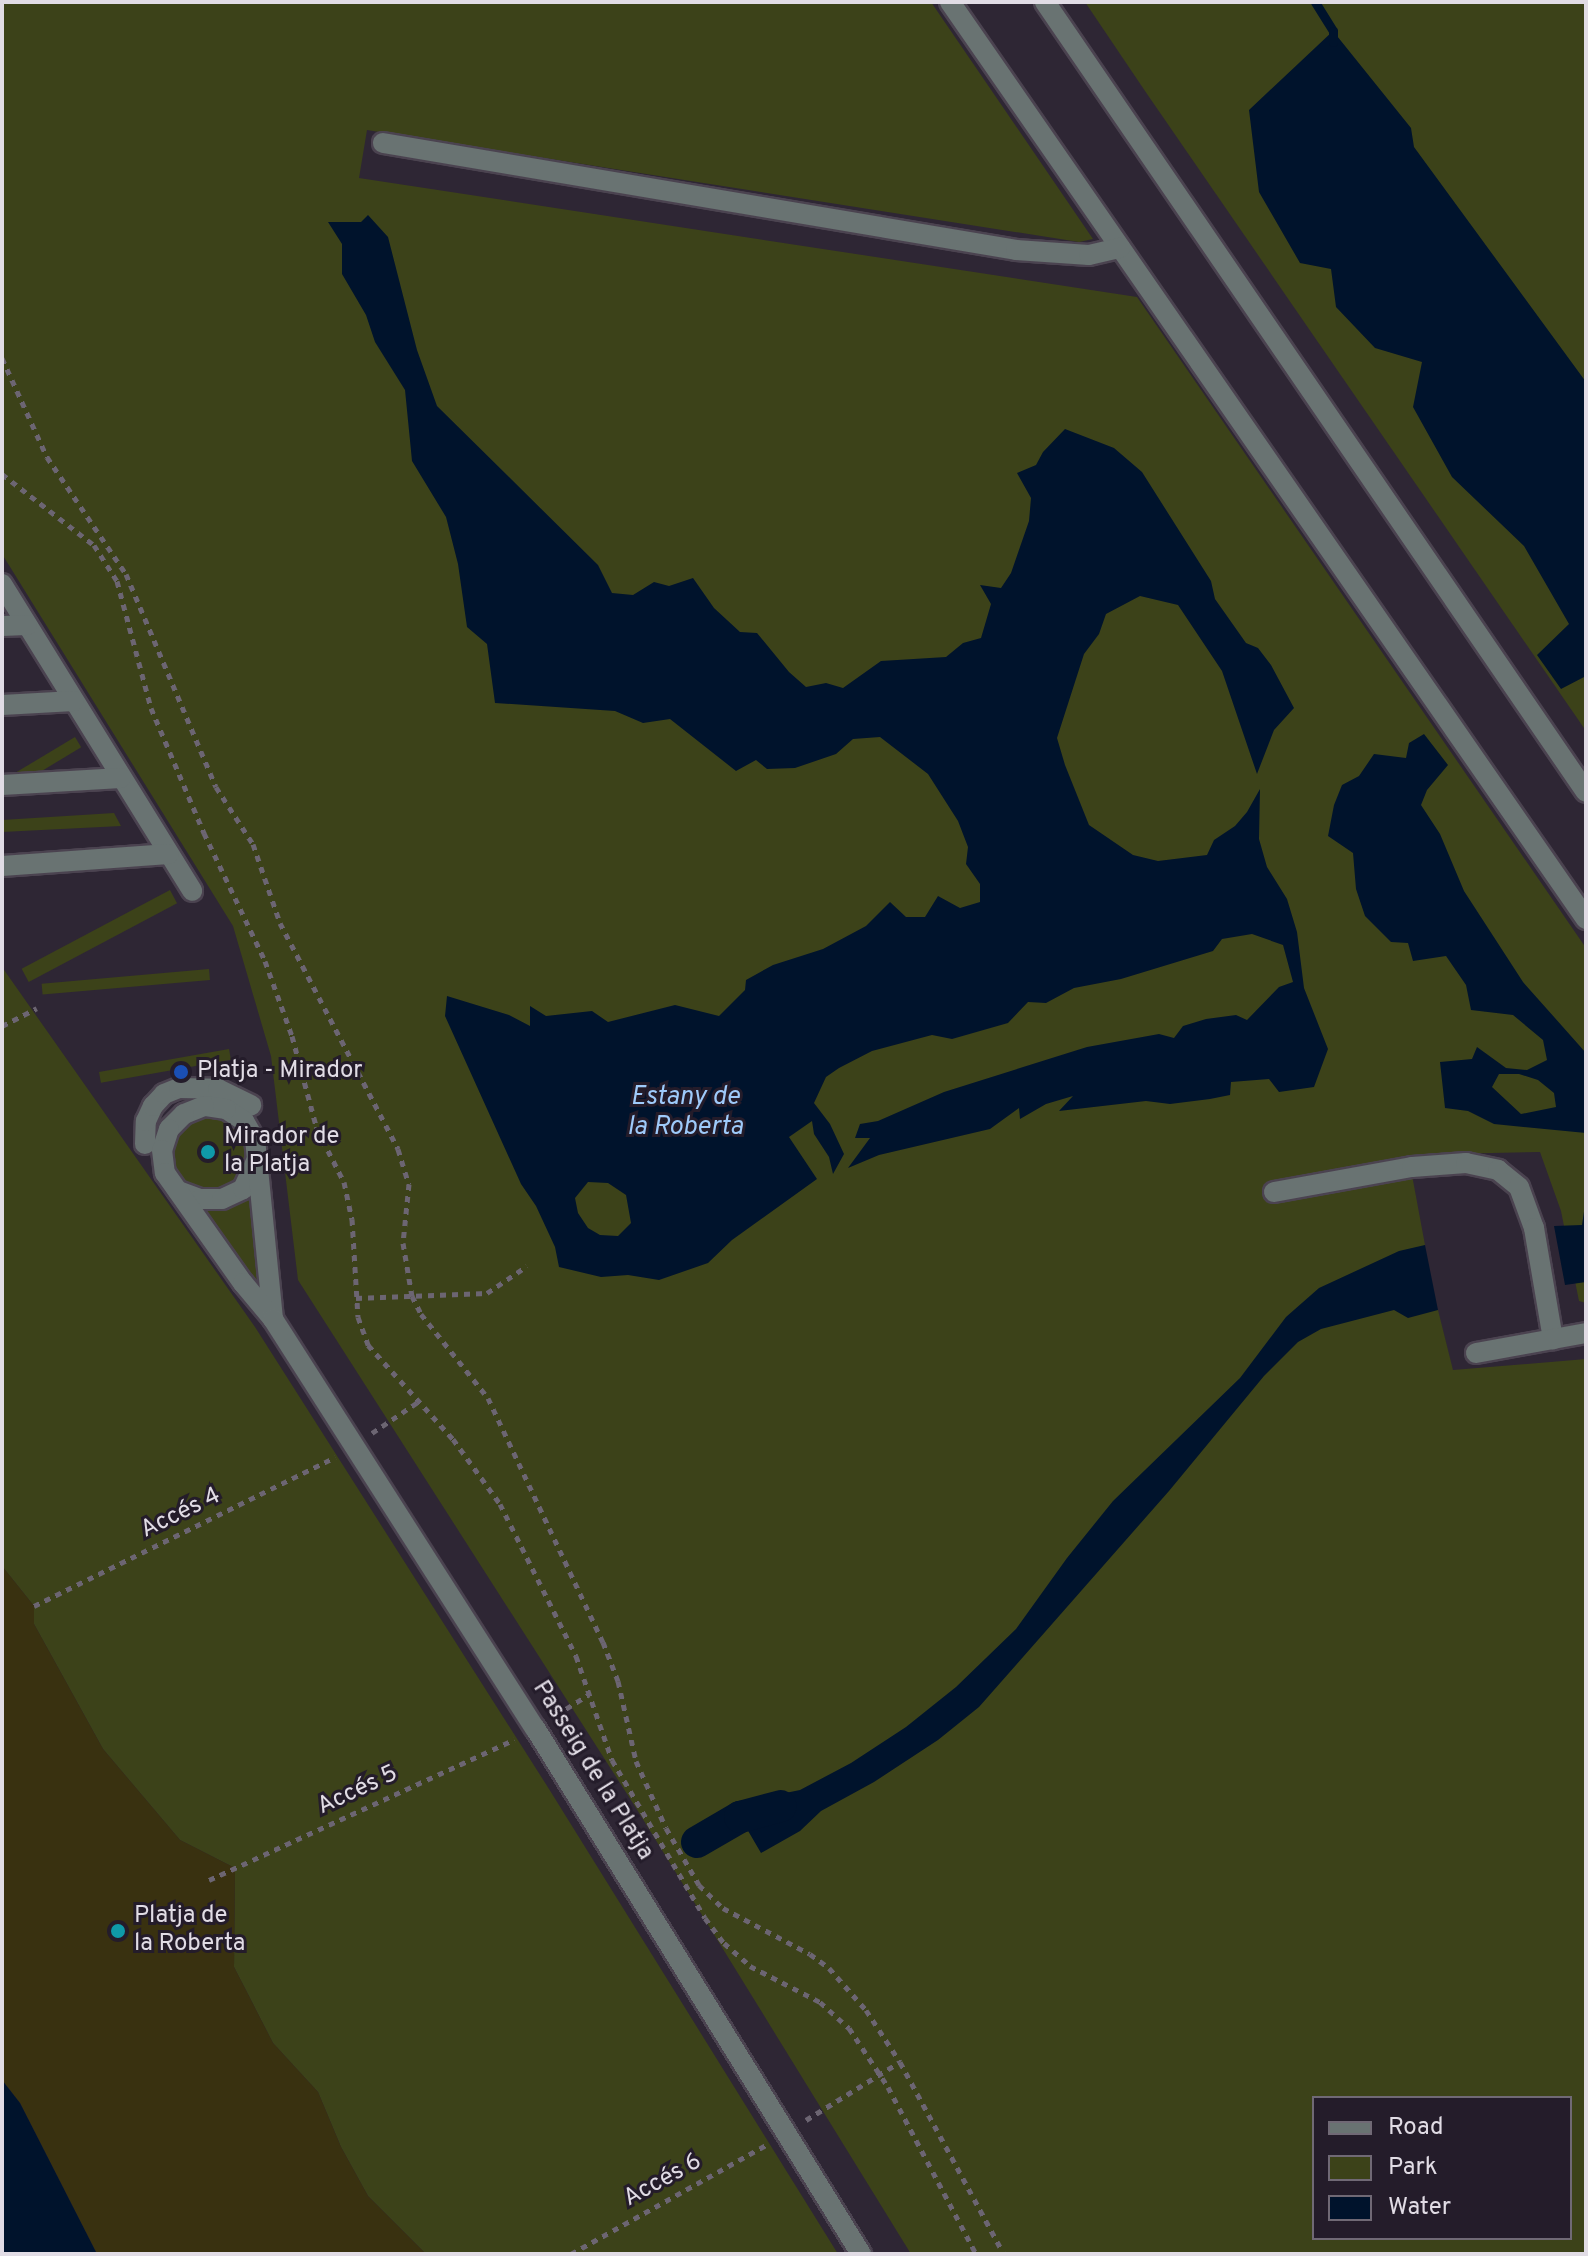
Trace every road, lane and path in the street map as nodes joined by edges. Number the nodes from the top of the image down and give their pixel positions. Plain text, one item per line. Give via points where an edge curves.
1 (950, 2) edge
2 (1045, 2) edge
3 (383, 143) dead end
4 (1120, 248) junction
5 (2, 358) edge
6 (2, 474) edge
7 (2, 584) edge
8 (27, 625) junction
9 (2, 626) edge
10 (74, 701) junction
11 (2, 705) edge
12 (121, 778) junction
13 (2, 785) edge
14 (1586, 792) edge
15 (169, 854) junction
16 (2, 866) edge
17 (192, 891) dead end
18 (1586, 919) edge
19 (37, 1008) dead end
20 (2, 1026) edge
21 (251, 1105) dead end
22 (317, 1129) junction
23 (271, 1142) dead end
24 (145, 1144) dead end
25 (257, 1158) junction
26 (178, 1191) junction
27 (1274, 1192) dead end
28 (527, 1266) dead end
29 (412, 1296) junction
30 (356, 1298) junction
31 (273, 1319) junction
32 (1586, 1333) edge
33 (1553, 1339) junction
34 (1476, 1353) dead end
35 (418, 1402) junction
36 (367, 1436) dead end
37 (343, 1453) dead end
38 (34, 1606) dead end
39 (589, 1694) junction
40 (549, 1719) dead end
41 (522, 1736) dead end
42 (209, 1880) dead end
43 (900, 2062) junction
44 (880, 2074) junction
45 (799, 2124) dead end
46 (774, 2140) dead end
47 (571, 2254) edge
48 (861, 2254) edge
49 (976, 2254) edge
50 (1004, 2254) edge

1 - 4 street
2 - 14 street
3 - 4 street via 1016,250 1089,255
4 - 18 street
5 - 29 path via 47,457 126,574 216,787 253,844 280,923 398,1149 409,1184 403,1243
6 - 22 path via 94,545 117,581 151,708 270,972
7 - 8 street
8 - 9 street
8 - 10 street
10 - 11 street
10 - 12 street
12 - 13 street
12 - 15 street
15 - 16 street
15 - 17 street
19 - 20 path
21 - 24 street via 218,1089 179,1088 153,1106
22 - 23 path
22 - 30 path via 348,1197
25 - 26 street via 243,1189 222,1199
25 - 26 street, Passeig de la Platja via 255,1140 244,1121 226,1109 204,1106 184,1114 169,1129 162,1150 165,1173
25 - 31 street, Passeig de la Platja
26 - 31 street, Passeig de la Platja
27 - 33 street via 1412,1167 1466,1163 1498,1170 1519,1187 1534,1228
28 - 29 path, bridge via 487,1293
29 - 30 path, bridge
29 - 43 path via 488,1398 603,1642 618,1681 636,1761 688,1868 723,1908 829,1968 866,2010
30 - 35 path via 368,1345
31 - 48 street, Passeig de la Platja via 535,1728
32 - 33 street
33 - 34 street
35 - 36 path
35 - 39 path via 461,1448 500,1504 576,1656
37 - 38 path, Accés 4
39 - 40 path
39 - 44 path via 612,1760 724,1943 750,1966 836,2015
41 - 42 path, Accés 5
43 - 44 path
43 - 50 path
44 - 45 path
44 - 49 path
46 - 47 path, Accés 6

